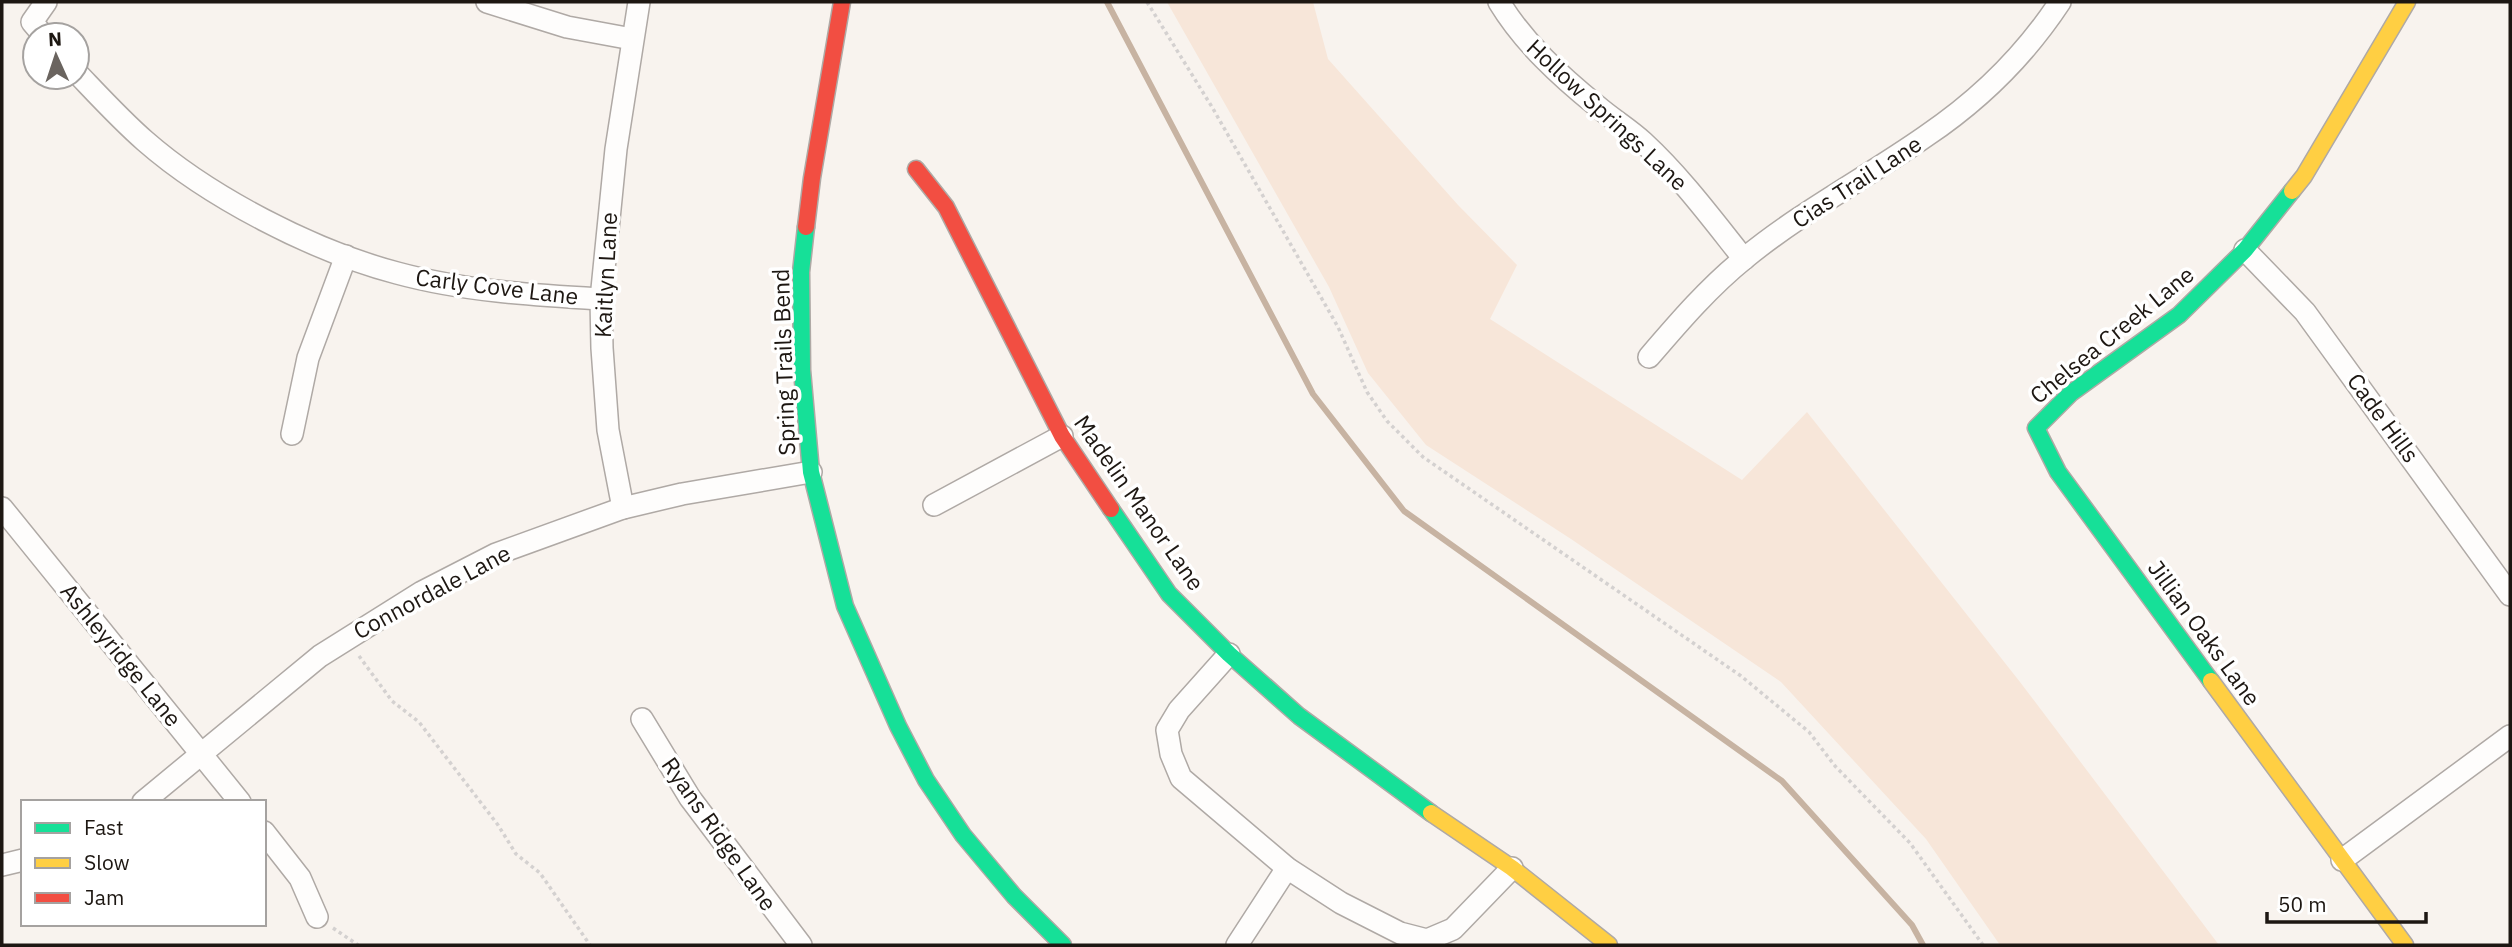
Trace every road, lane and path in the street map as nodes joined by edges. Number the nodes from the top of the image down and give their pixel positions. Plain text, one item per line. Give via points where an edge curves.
1 (46, 2) edge
2 (486, 2) edge
3 (639, 2) edge
4 (842, 2) edge
5 (1147, 2) edge
6 (1499, 2) edge
7 (2060, 2) edge
8 (2407, 2) edge
9 (39, 21) edge
10 (632, 39) junction
11 (91, 87) edge
12 (916, 169) dead end
13 (2245, 250) junction
14 (346, 256) junction
15 (1744, 258) junction
16 (601, 299) junction
17 (1649, 357) dead end
18 (2036, 428) joint
19 (292, 435) dead end
20 (1062, 436) junction
21 (811, 472) junction
22 (934, 505) dead end
23 (2, 508) edge
24 (623, 508) junction
25 (10, 534) edge
26 (2510, 595) edge
27 (346, 639) junction
28 (1229, 654) junction
29 (642, 719) dead end
30 (2510, 736) edge
31 (202, 754) junction
32 (145, 800) edge
33 (238, 800) edge
34 (266, 835) edge
35 (21, 860) edge
36 (2342, 860) junction
37 (2, 865) edge
38 (1287, 868) junction
39 (1512, 868) junction
40 (317, 917) joint
41 (358, 945) edge
42 (590, 945) edge
43 (801, 945) edge
44 (1063, 945) edge
45 (1237, 945) edge
46 (1609, 945) edge
47 (1983, 945) edge
48 (2405, 945) edge

1 - 9 street
2 - 10 street via 567,27
3 - 10 street, Kaitlyn Lane
4 - 21 street, Spring Trails Bend via 812,178 802,272 802,370
5 - 47 path via 1212,107 1387,421 1423,457 1741,676 1809,732 1835,766 1910,843
6 - 15 street, Hollow Springs Lane via 1514,27 1546,61 1643,142
7 - 15 street, Cias Trail Lane via 2042,29 1993,82 1928,135
8 - 13 street, Chelsea Creek Lane via 2304,176
10 - 16 street, Kaitlyn Lane
11 - 14 street, Carly Cove Lane via 146,142 190,174 290,232
12 - 20 street, Madelin Manor Lane via 946,207
13 - 18 street, Chelsea Creek Lane via 2179,315 2070,393
13 - 26 street, Cade Hills via 2305,312
14 - 16 street, Carly Cove Lane via 396,273 464,287
14 - 19 street via 308,358
15 - 17 street, Cias Trail Lane via 1692,307
16 - 24 street, Kaitlyn Lane via 608,430
18 - 36 street, Jillian Oaks Lane via 2058,472
20 - 22 street
20 - 28 street, Madelin Manor Lane via 1169,594
21 - 24 street, Connordale Lane
21 - 44 street, Spring Trails Bend via 845,606 926,780 1014,896
23 - 25 street, Ashleyridge Lane
24 - 27 street, Connordale Lane via 496,554
25 - 31 street, Ashleyridge Lane
27 - 31 street, Connordale Lane
27 - 42 path via 392,701 419,722 516,854 540,873
28 - 38 street via 1167,730 1171,754 1181,778
28 - 39 street, Madelin Manor Lane via 1298,716
29 - 43 street, Ryans Ridge Lane via 690,798
30 - 36 street
31 - 32 street, Connordale Lane
31 - 33 street, Ashleyridge Lane
34 - 40 street via 300,878
35 - 37 street
36 - 48 street, Jillian Oaks Lane
38 - 39 street via 1341,904 1400,933 1427,940 1453,929
38 - 45 street
39 - 46 street, Madelin Manor Lane
40 - 41 path

